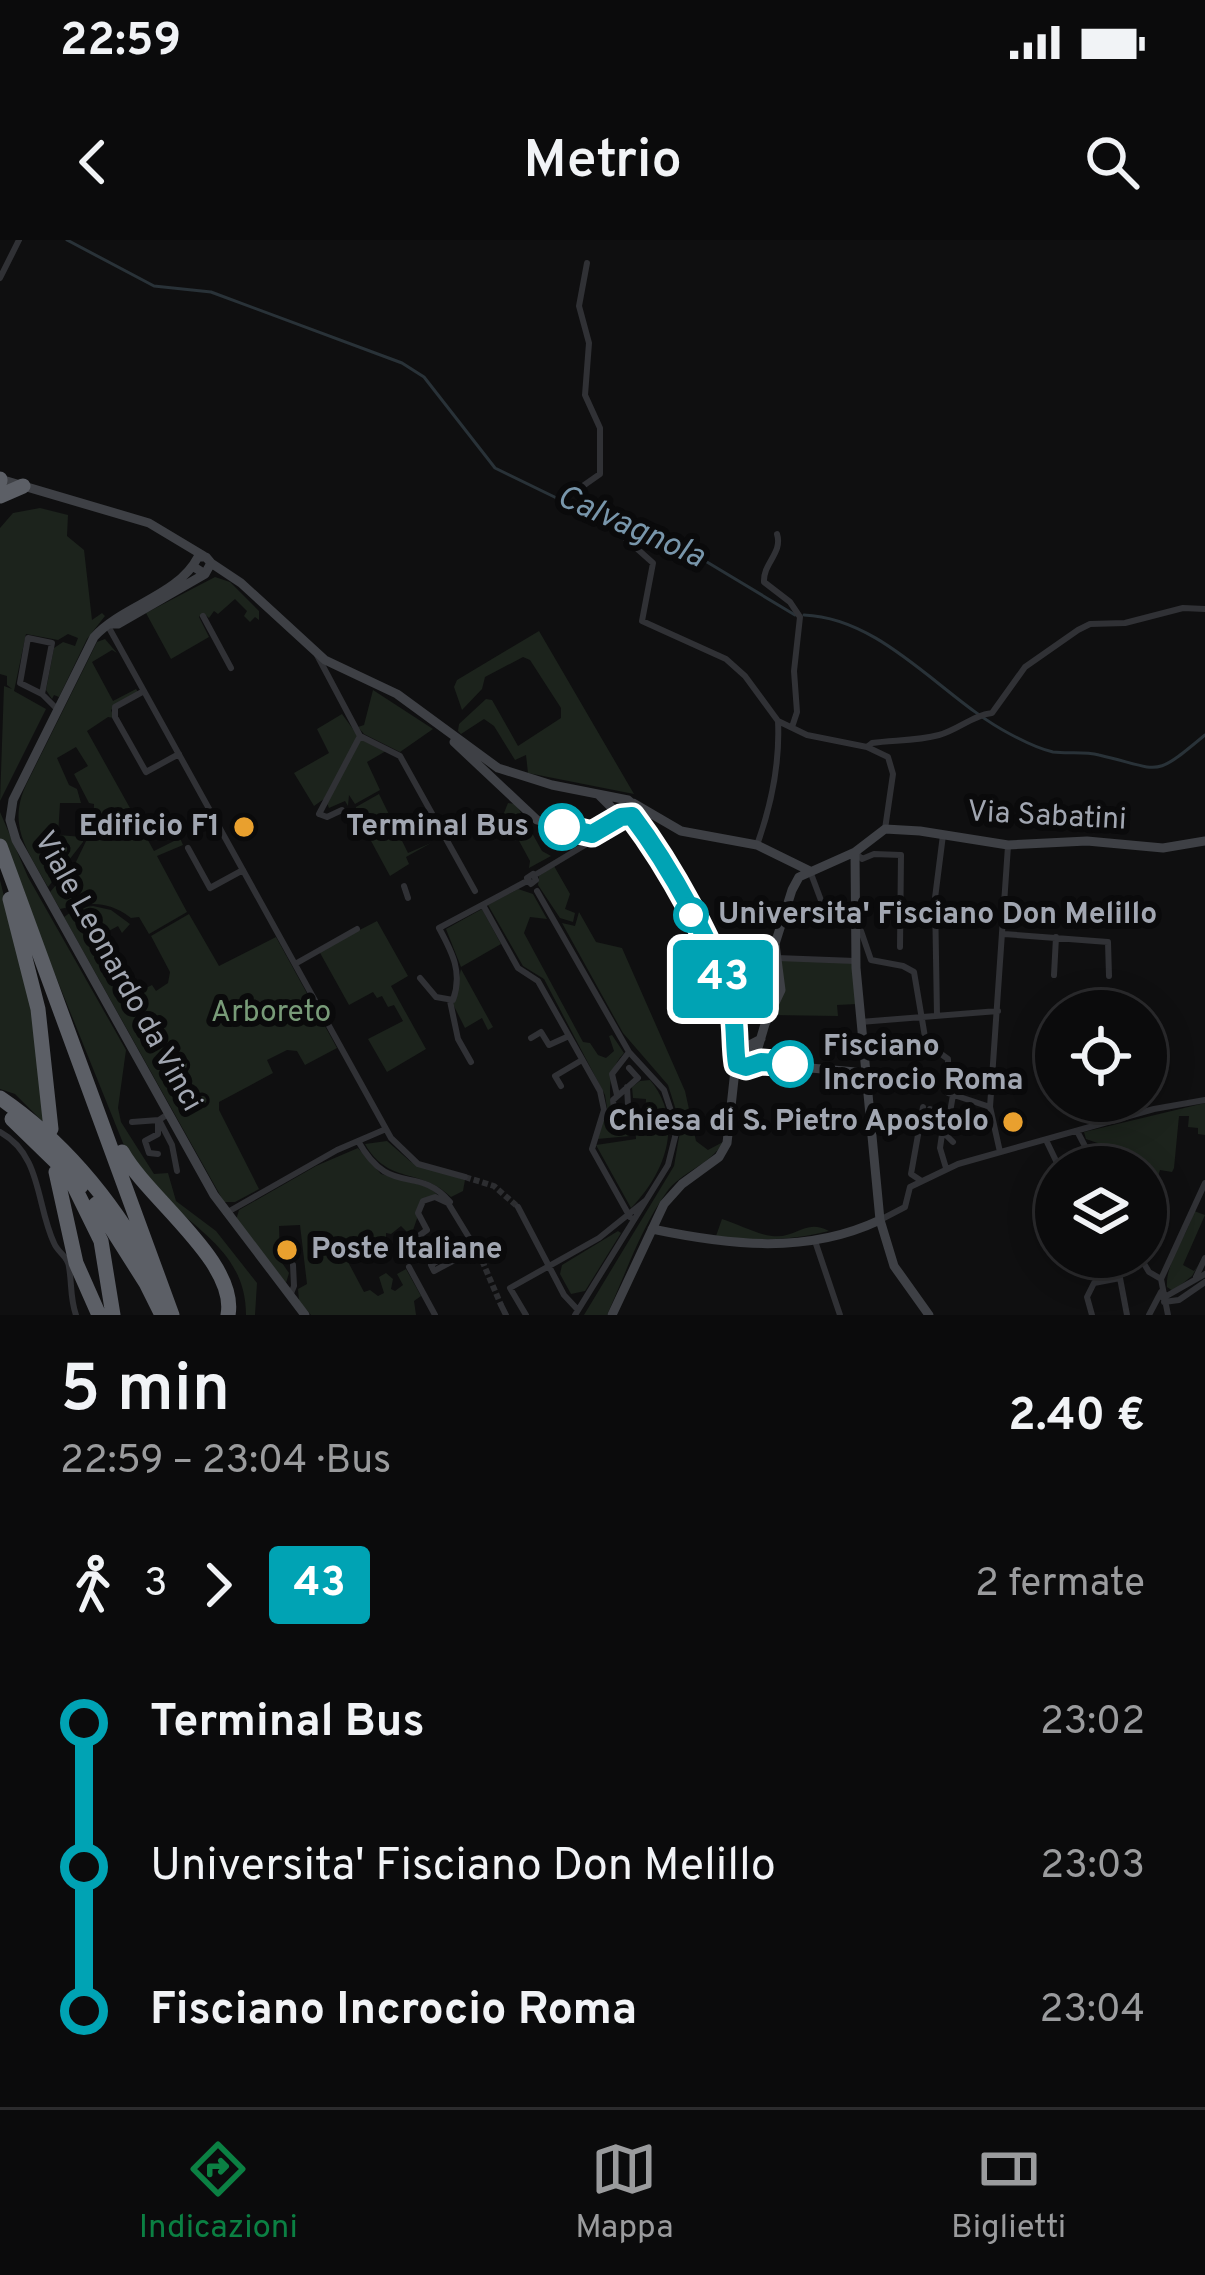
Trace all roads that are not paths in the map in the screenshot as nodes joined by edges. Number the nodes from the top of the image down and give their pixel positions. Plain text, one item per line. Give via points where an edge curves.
1 (20, 240) edge
2 (587, 262) dead end
3 (0, 278) edge
4 (0, 480) edge
5 (23, 486) junction
6 (0, 496) edge
7 (777, 534) dead end
8 (203, 566) junction
9 (1205, 609) edge
10 (203, 616) dead end
11 (109, 625) junction
12 (315, 653) junction
13 (232, 668) dead end
14 (144, 692) junction
15 (42, 694) junction
16 (58, 710) junction
17 (778, 721) junction
18 (792, 727) junction
19 (448, 732) junction
20 (360, 736) junction
21 (867, 747) junction
22 (179, 754) junction
23 (625, 809) junction
24 (342, 810) dead end
25 (656, 816) junction
26 (885, 830) junction
27 (599, 833) junction
28 (943, 835) junction
29 (1205, 841) edge
30 (1008, 844) junction
31 (757, 845) junction
32 (0, 846) edge
33 (188, 848) dead end
34 (654, 848) junction
35 (852, 853) junction
36 (0, 867) edge
37 (243, 870) junction
38 (810, 871) junction
39 (533, 882) junction
40 (404, 886) dead end
41 (475, 891) dead end
42 (408, 898) dead end
43 (482, 904) junction
44 (853, 925) junction
45 (357, 929) dead end
46 (1004, 934) junction
47 (1056, 937) junction
48 (900, 947) dead end
49 (777, 958) junction
50 (855, 961) junction
51 (295, 964) junction
52 (1054, 975) dead end
53 (1108, 976) dead end
54 (50, 978) junction
55 (420, 978) dead end
56 (450, 1001) junction
57 (998, 1011) junction
58 (937, 1016) junction
59 (919, 1017) junction
60 (860, 1022) junction
61 (568, 1036) junction
62 (531, 1038) dead end
63 (761, 1039) junction
64 (629, 1052) junction
65 (741, 1053) junction
66 (582, 1060) junction
67 (471, 1062) dead end
68 (752, 1063) junction
69 (629, 1068) dead end
70 (864, 1071) junction
71 (913, 1077) dead end
72 (561, 1086) dead end
73 (627, 1087) junction
74 (734, 1087) junction
75 (616, 1095) junction
76 (953, 1095) junction
77 (0, 1098) edge
78 (1205, 1100) edge
79 (628, 1105) dead end
80 (991, 1107) junction
81 (0, 1110) edge
82 (161, 1118) junction
83 (132, 1122) dead end
84 (620, 1126) dead end
85 (22, 1127) junction
86 (51, 1129) dead end
87 (386, 1129) junction
88 (1077, 1131) junction
89 (0, 1132) edge
90 (1046, 1140) junction
91 (358, 1141) junction
92 (953, 1142) dead end
93 (1049, 1146) edge
94 (1085, 1146) edge
95 (1000, 1152) junction
96 (158, 1154) dead end
97 (946, 1168) junction
98 (177, 1171) dead end
99 (56, 1172) dead end
100 (465, 1177) tunnel mouth
101 (920, 1180) junction
102 (1205, 1183) edge
103 (651, 1195) junction
104 (518, 1207) tunnel mouth
105 (455, 1210) dead end
106 (226, 1213) junction
107 (629, 1218) junction
108 (880, 1220) junction
109 (652, 1229) junction
110 (625, 1238) junction
111 (815, 1241) junction
112 (1203, 1262) edge
113 (293, 1265) dead end
114 (549, 1265) junction
115 (409, 1267) dead end
116 (435, 1270) joint
117 (1205, 1278) edge
118 (1161, 1279) joint
119 (1194, 1280) junction
120 (290, 1296) junction
121 (1163, 1299) junction
122 (501, 1306) dead end
123 (577, 1312) edge
124 (76, 1315) edge
125 (99, 1315) edge
126 (113, 1315) edge
127 (162, 1315) edge
128 (172, 1315) edge
129 (228, 1315) edge
130 (305, 1315) edge
131 (435, 1315) edge
132 (506, 1315) edge
133 (526, 1315) edge
134 (612, 1315) edge
135 (840, 1315) edge
136 (929, 1315) edge
137 (1091, 1315) edge
138 (1127, 1315) edge
139 (1149, 1315) edge
140 (1168, 1315) edge

1 - 3 street
2 - 17 street via 579,306 600,473 580,488 652,563 642,621 726,659
4 - 5 street
5 - 6 highway
5 - 8 street via 149,524
7 - 18 street via 764,582 799,615
8 - 11 street
8 - 12 street via 228,573
9 - 21 street via 1090,624 1025,668 999,707 936,736
10 - 13 street
11 - 14 street
11 - 16 street, Viale Leonardo da Vinci via 94,637
12 - 19 street via 397,694
12 - 20 street
14 - 22 street
14 - 22 street via 113,711 146,772
15 - 15 street via 52,643 28,638 20,682
15 - 16 street
16 - 82 street, Viale Leonardo da Vinci via 13,800 12,832
17 - 18 street
17 - 31 street via 771,801
18 - 21 street
19 - 23 street via 498,768
19 - 27 street via 537,820
20 - 24 street via 319,814
20 - 41 street via 400,756
21 - 26 street via 888,757 893,774
22 - 37 street
23 - 25 street
23 - 27 street
23 - 34 street
25 - 31 street via 681,831
25 - 34 street
26 - 28 street, Via Sabatini
26 - 35 street
27 - 39 street
28 - 30 street, Via Sabatini
28 - 58 street
29 - 30 street, Via Sabatini via 1163,848
30 - 46 street
31 - 38 street
32 - 54 highway
33 - 37 street via 210,888
34 - 65 street via 717,964
35 - 38 street
35 - 44 street
35 - 48 street via 901,855
36 - 86 highway via 38,1009
37 - 51 street
38 - 44 street via 822,903
38 - 49 street via 791,890
39 - 43 street
39 - 64 street
40 - 42 street
43 - 56 street via 439,928 455,958
43 - 61 street
44 - 50 street
44 - 59 street via 872,960 914,972
45 - 51 street
46 - 47 street
46 - 57 street
47 - 52 street
47 - 53 street via 1108,942
49 - 50 street
49 - 63 street via 781,991
50 - 60 street
51 - 87 street
54 - 128 highway
54 - 129 highway via 124,1157 214,1262
55 - 56 street via 431,994
56 - 67 street
57 - 58 street
57 - 80 street
58 - 59 street
59 - 60 street
59 - 76 street via 926,1043 950,1070
60 - 70 street
61 - 62 street via 549,1046 541,1032
61 - 66 street
63 - 65 street
63 - 68 street
64 - 75 street via 613,1071
64 - 103 street via 664,1090 677,1129
65 - 68 street
65 - 68 street via 741,1067
65 - 74 street
66 - 72 street via 555,1076
66 - 107 street via 605,1105 592,1149
68 - 70 street
68 - 74 street
69 - 73 street via 638,1078
70 - 71 street
70 - 108 street
73 - 75 street
73 - 79 street
74 - 109 street via 727,1143 673,1192
75 - 84 street
76 - 80 street
76 - 92 street via 946,1135
77 - 128 highway via 71,1159 118,1216
78 - 88 street
80 - 95 street
81 - 85 highway
82 - 83 street
82 - 96 street via 158,1134 145,1141
82 - 98 street
82 - 106 street, Viale Leonardo da Vinci
85 - 126 highway via 86,1204
85 - 127 highway via 105,1216
87 - 91 street
87 - 100 street via 418,1164
88 - 90 street
88 - 94 street
89 - 124 street via 32,1167 53,1242 69,1263
90 - 93 street
90 - 95 street
91 - 105 street via 383,1173 436,1187
91 - 106 street
95 - 97 street
97 - 101 street
97 - 101 street via 945,1114 927,1108 910,1164
99 - 125 highway via 76,1263
101 - 108 street via 905,1207
102 - 118 street
103 - 107 street
103 - 110 street
104 - 114 street
106 - 120 street, Viale Leonardo da Vinci
107 - 110 street
107 - 114 street
108 - 111 street
108 - 136 street via 894,1266
109 - 111 street via 778,1246
109 - 134 street
110 - 123 street
111 - 135 street
112 - 119 street
113 - 120 street
114 - 123 street
114 - 133 street via 510,1288
115 - 131 street
116 - 116 street via 418,1213 435,1197 481,1246
117 - 119 street
117 - 121 street via 1179,1300
118 - 121 street
119 - 121 street
120 - 130 street, Viale Leonardo da Vinci
121 - 139 street
121 - 140 street
122 - 132 street
137 - 138 street via 1094,1283 1120,1278

